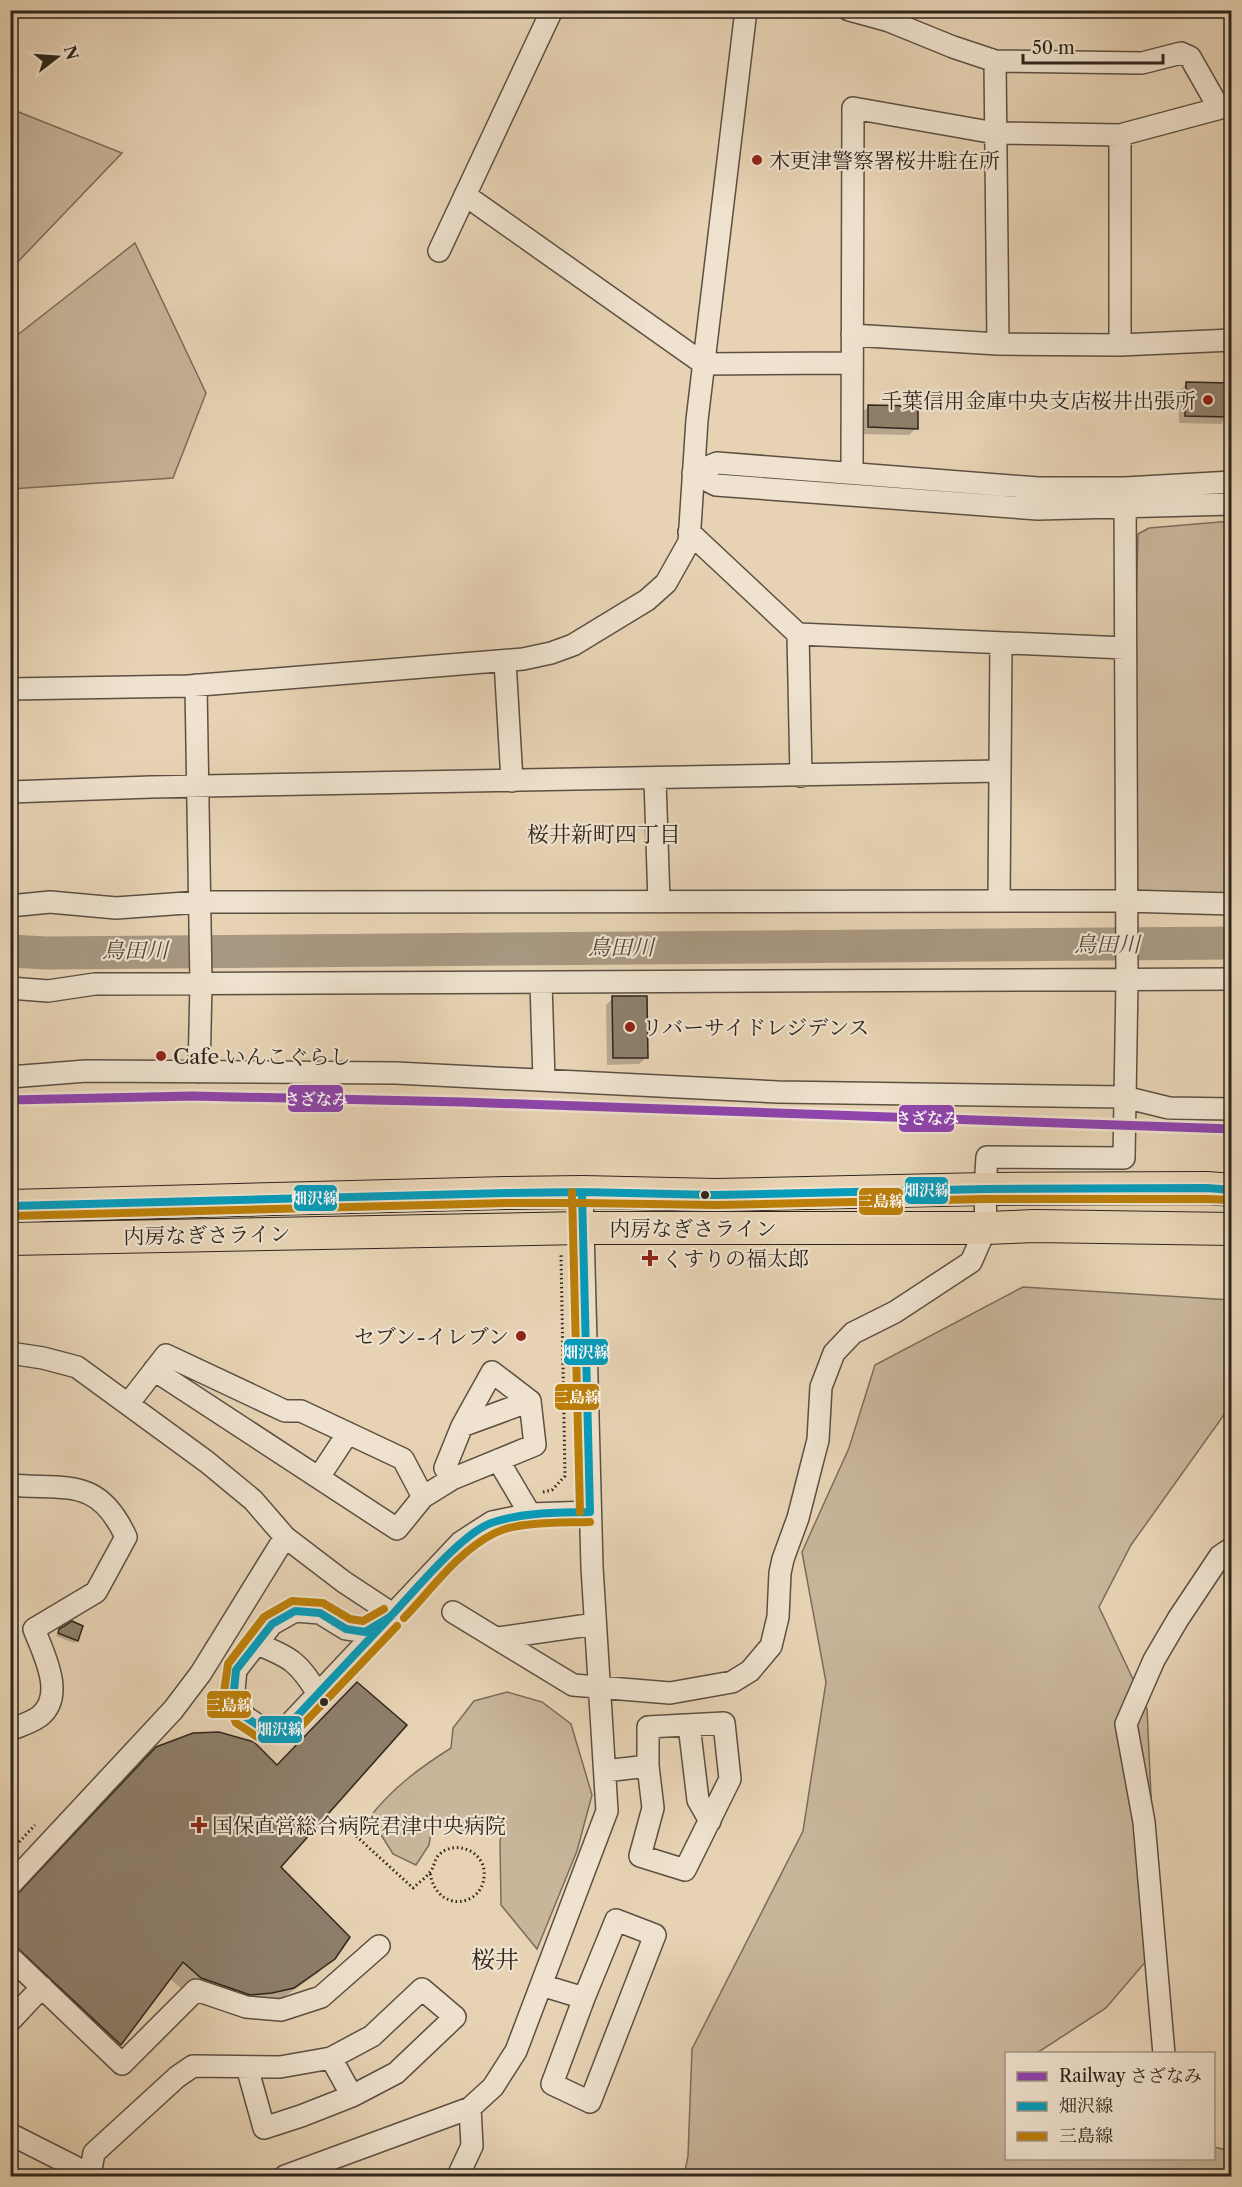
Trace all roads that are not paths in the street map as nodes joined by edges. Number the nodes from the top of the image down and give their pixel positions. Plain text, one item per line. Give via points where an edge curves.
1 (552, 10) edge
2 (746, 10) edge
3 (849, 10) edge
4 (996, 61) junction
5 (1225, 106) edge
6 (995, 133) junction
7 (1120, 135) junction
8 (465, 195) junction
9 (440, 250) dead end
10 (852, 334) junction
11 (1232, 340) edge
12 (998, 344) junction
13 (1120, 345) junction
14 (852, 363) junction
15 (704, 364) junction
16 (852, 472) junction
17 (693, 473) junction
18 (1232, 482) edge
19 (1125, 498) junction
20 (1232, 504) edge
21 (689, 532) junction
22 (798, 634) junction
23 (1001, 643) junction
24 (1125, 648) junction
25 (505, 661) junction
26 (196, 685) junction
27 (10, 689) edge
28 (1000, 771) junction
29 (801, 776) junction
30 (654, 779) junction
31 (512, 781) junction
32 (197, 786) junction
33 (10, 792) edge
34 (659, 902) junction
35 (999, 902) junction
36 (1232, 904) edge
37 (10, 906) edge
38 (200, 908) junction
39 (1126, 908) junction
40 (1232, 979) edge
41 (201, 980) junction
42 (1127, 981) junction
43 (541, 983) junction
44 (10, 988) edge
45 (199, 1072) junction
46 (10, 1077) edge
47 (544, 1080) junction
48 (1124, 1097) junction
49 (1232, 1109) edge
50 (985, 1189) junction
51 (1232, 1190) edge
52 (582, 1192) junction
53 (10, 1206) edge
54 (582, 1228) junction
55 (986, 1228) junction
56 (1232, 1229) edge
57 (10, 1239) edge
58 (10, 1353) edge
59 (154, 1370) junction
60 (530, 1401) junction
61 (128, 1404) junction
62 (462, 1426) junction
63 (348, 1433) junction
64 (498, 1460) junction
65 (319, 1477) junction
66 (452, 1479) junction
67 (10, 1485) edge
68 (423, 1497) junction
69 (590, 1512) junction
70 (530, 1514) junction
71 (285, 1536) junction
72 (1232, 1548) edge
73 (453, 1612) dead end
74 (394, 1615) junction
75 (595, 1624) junction
76 (498, 1638) junction
77 (257, 1644) junction
78 (599, 1688) junction
79 (318, 1694) junction
80 (689, 1725) junction
81 (10, 1730) edge
82 (648, 1766) junction
83 (604, 1771) junction
84 (710, 1821) junction
85 (10, 1885) edge
86 (379, 1946) dead end
87 (10, 1957) edge
88 (541, 1985) junction
89 (42, 1987) junction
90 (584, 1998) junction
91 (10, 2021) edge
92 (1164, 2052) edge
93 (331, 2058) junction
94 (247, 2067) junction
95 (352, 2096) junction
96 (470, 2108) junction
97 (10, 2134) edge
98 (92, 2176) edge
99 (285, 2176) edge
100 (458, 2176) edge

1 - 8 street
2 - 15 street
3 - 4 street
4 - 5 street via 1142,63 1181,53 1190,57
4 - 6 street
5 - 7 street
6 - 7 street
6 - 10 street via 853,108
6 - 12 street
7 - 13 street
8 - 9 street
8 - 15 street
10 - 12 street
10 - 14 street
11 - 13 street
12 - 13 street
14 - 15 street
14 - 16 street
15 - 17 street
16 - 17 street via 717,463
16 - 19 street
17 - 19 street via 716,485 1038,509
17 - 21 street
18 - 19 street
19 - 20 street
19 - 24 street
21 - 22 street
21 - 25 street via 689,542 666,583 647,600 573,645
22 - 23 street
22 - 29 street
23 - 24 street
23 - 28 street
24 - 39 street
25 - 26 street
25 - 31 street
26 - 27 street
26 - 32 street
28 - 29 street
28 - 35 street
29 - 30 street
30 - 31 street
30 - 34 street
31 - 32 street
32 - 33 street
32 - 38 street
34 - 35 street
34 - 38 street
35 - 39 street
36 - 39 street
37 - 38 street via 50,902 116,908
38 - 41 street
39 - 42 street
40 - 42 street
41 - 43 street
41 - 44 street via 95,984 48,991
41 - 45 street
42 - 43 street
42 - 48 street
43 - 47 street
45 - 46 street via 86,1071
45 - 47 street via 396,1073
47 - 48 street via 778,1092
48 - 49 street via 1169,1108
48 - 50 street via 1124,1158 987,1157
50 - 51 highway, 内房なぎさライン
50 - 52 highway, 内房なぎさライン via 716,1195
50 - 55 street
52 - 53 highway, 内房なぎさライン
52 - 54 street
54 - 55 highway, 内房なぎさライン
54 - 57 highway, 内房なぎさライン
54 - 69 street
55 - 56 highway, 内房なぎさライン
55 - 78 street via 971,1262 895,1312 853,1333 834,1353 821,1387 818,1440 783,1559 771,1646 750,1671 732,1682 670,1693
58 - 61 street via 77,1367
59 - 61 street
59 - 63 street via 166,1355 285,1411 300,1411
59 - 65 street
60 - 62 street
60 - 62 street via 492,1372
60 - 64 street via 535,1445
61 - 71 street via 253,1500
62 - 66 street via 445,1468
63 - 65 street
63 - 68 street via 403,1459
64 - 66 street
64 - 70 street
65 - 68 street via 397,1529
66 - 68 street
67 - 81 street via 50,1485 90,1492 117,1517 126,1537 96,1592 34,1629 50,1673 51,1700 40,1716
69 - 70 street
69 - 75 street
70 - 74 street via 492,1522 461,1542
71 - 74 street
71 - 85 street via 201,1673 172,1710
72 - 92 street via 1220,1557 1178,1619 1154,1660 1126,1724 1144,1822
73 - 76 street
74 - 77 street via 365,1632 346,1629 320,1612 295,1611 272,1624
74 - 79 street
75 - 76 street
75 - 78 street
76 - 78 street via 573,1685
77 - 79 street via 286,1656 305,1672
77 - 79 street via 236,1670 234,1690 244,1716 262,1728 284,1730
78 - 83 street
80 - 82 street via 648,1726
80 - 84 street via 698,1800
80 - 84 street via 724,1723 730,1779
82 - 83 street
82 - 84 street via 653,1808 640,1856 685,1870
83 - 88 street via 607,1811
86 - 89 street via 321,1997 281,2010 246,2007 196,1990 122,2064
87 - 89 street
88 - 90 street
88 - 96 street via 516,2051 493,2087
89 - 91 street
90 - 90 street via 616,1920 656,1935 590,2102 552,2084
93 - 94 street via 280,2067
93 - 95 street
93 - 95 street via 372,2036 422,1989 455,2017 396,2073
94 - 95 street via 264,2128
94 - 98 street via 193,2066 185,2071 94,2153
96 - 99 street
96 - 100 street via 472,2146
97 - 98 street

